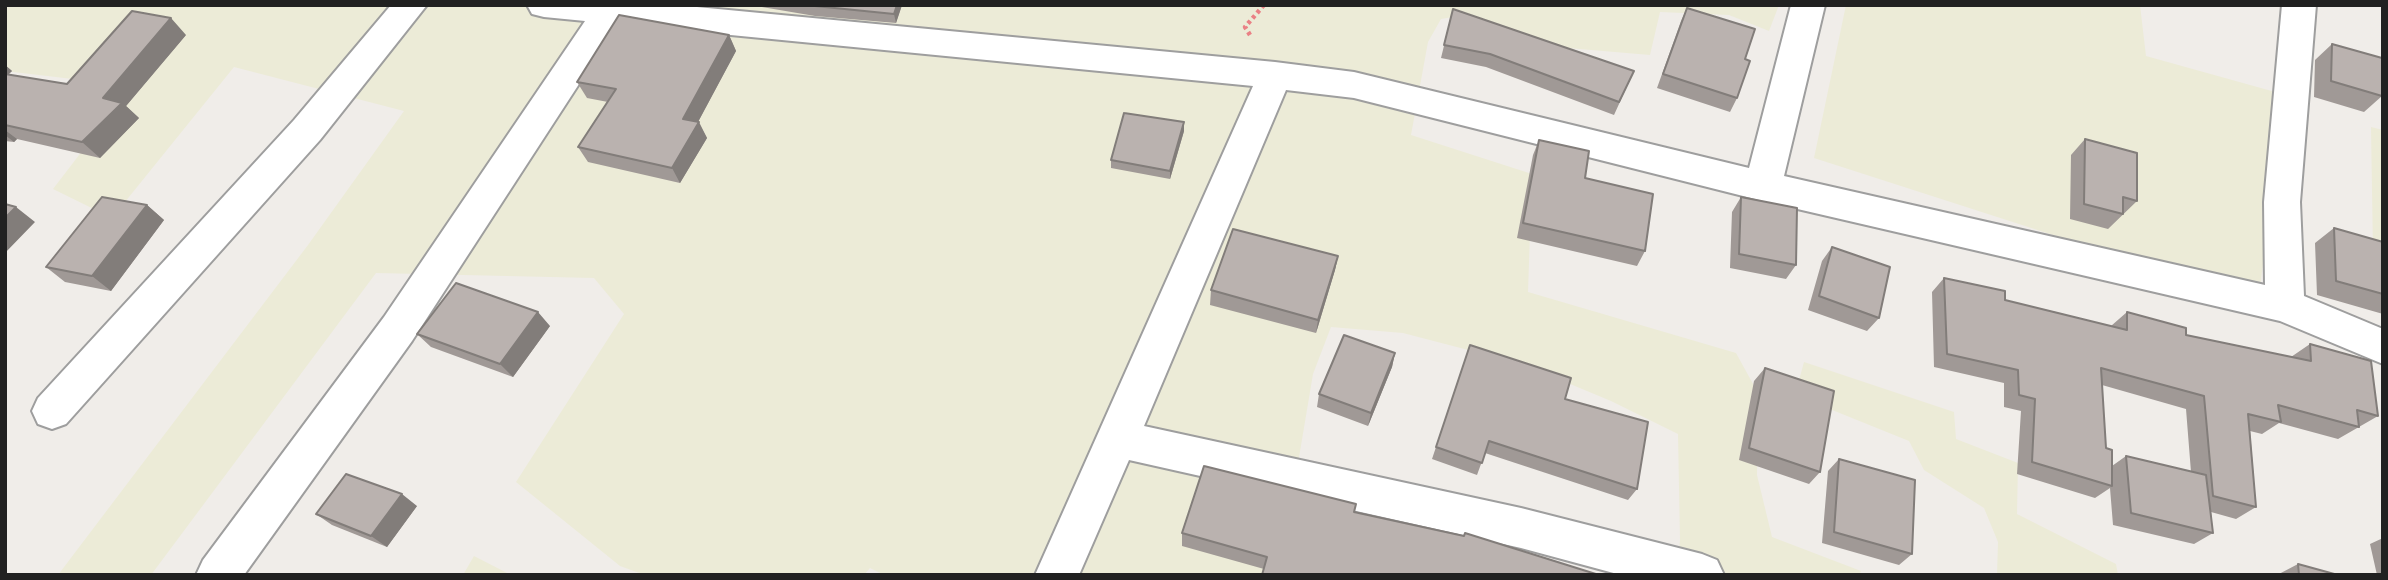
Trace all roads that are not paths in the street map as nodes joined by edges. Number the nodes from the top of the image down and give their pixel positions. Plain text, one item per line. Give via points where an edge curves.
1 (410, 5) edge
2 (544, 5) edge
3 (1808, 5) edge
4 (2299, 5) edge
5 (609, 12) junction
6 (1275, 75) junction
7 (1763, 186) junction
8 (2285, 306) junction
9 (2383, 347) edge
10 (52, 411) dead end
11 (1118, 439) junction
12 (218, 575) edge
13 (1057, 575) edge
14 (1702, 575) edge

1 - 10 street via 307,130
2 - 5 street
3 - 7 street
4 - 8 street via 2282,202
5 - 6 street
5 - 12 street via 398,329
6 - 7 street via 1354,85
6 - 11 street
7 - 8 street
8 - 9 street
11 - 13 street
11 - 14 street via 1521,528

